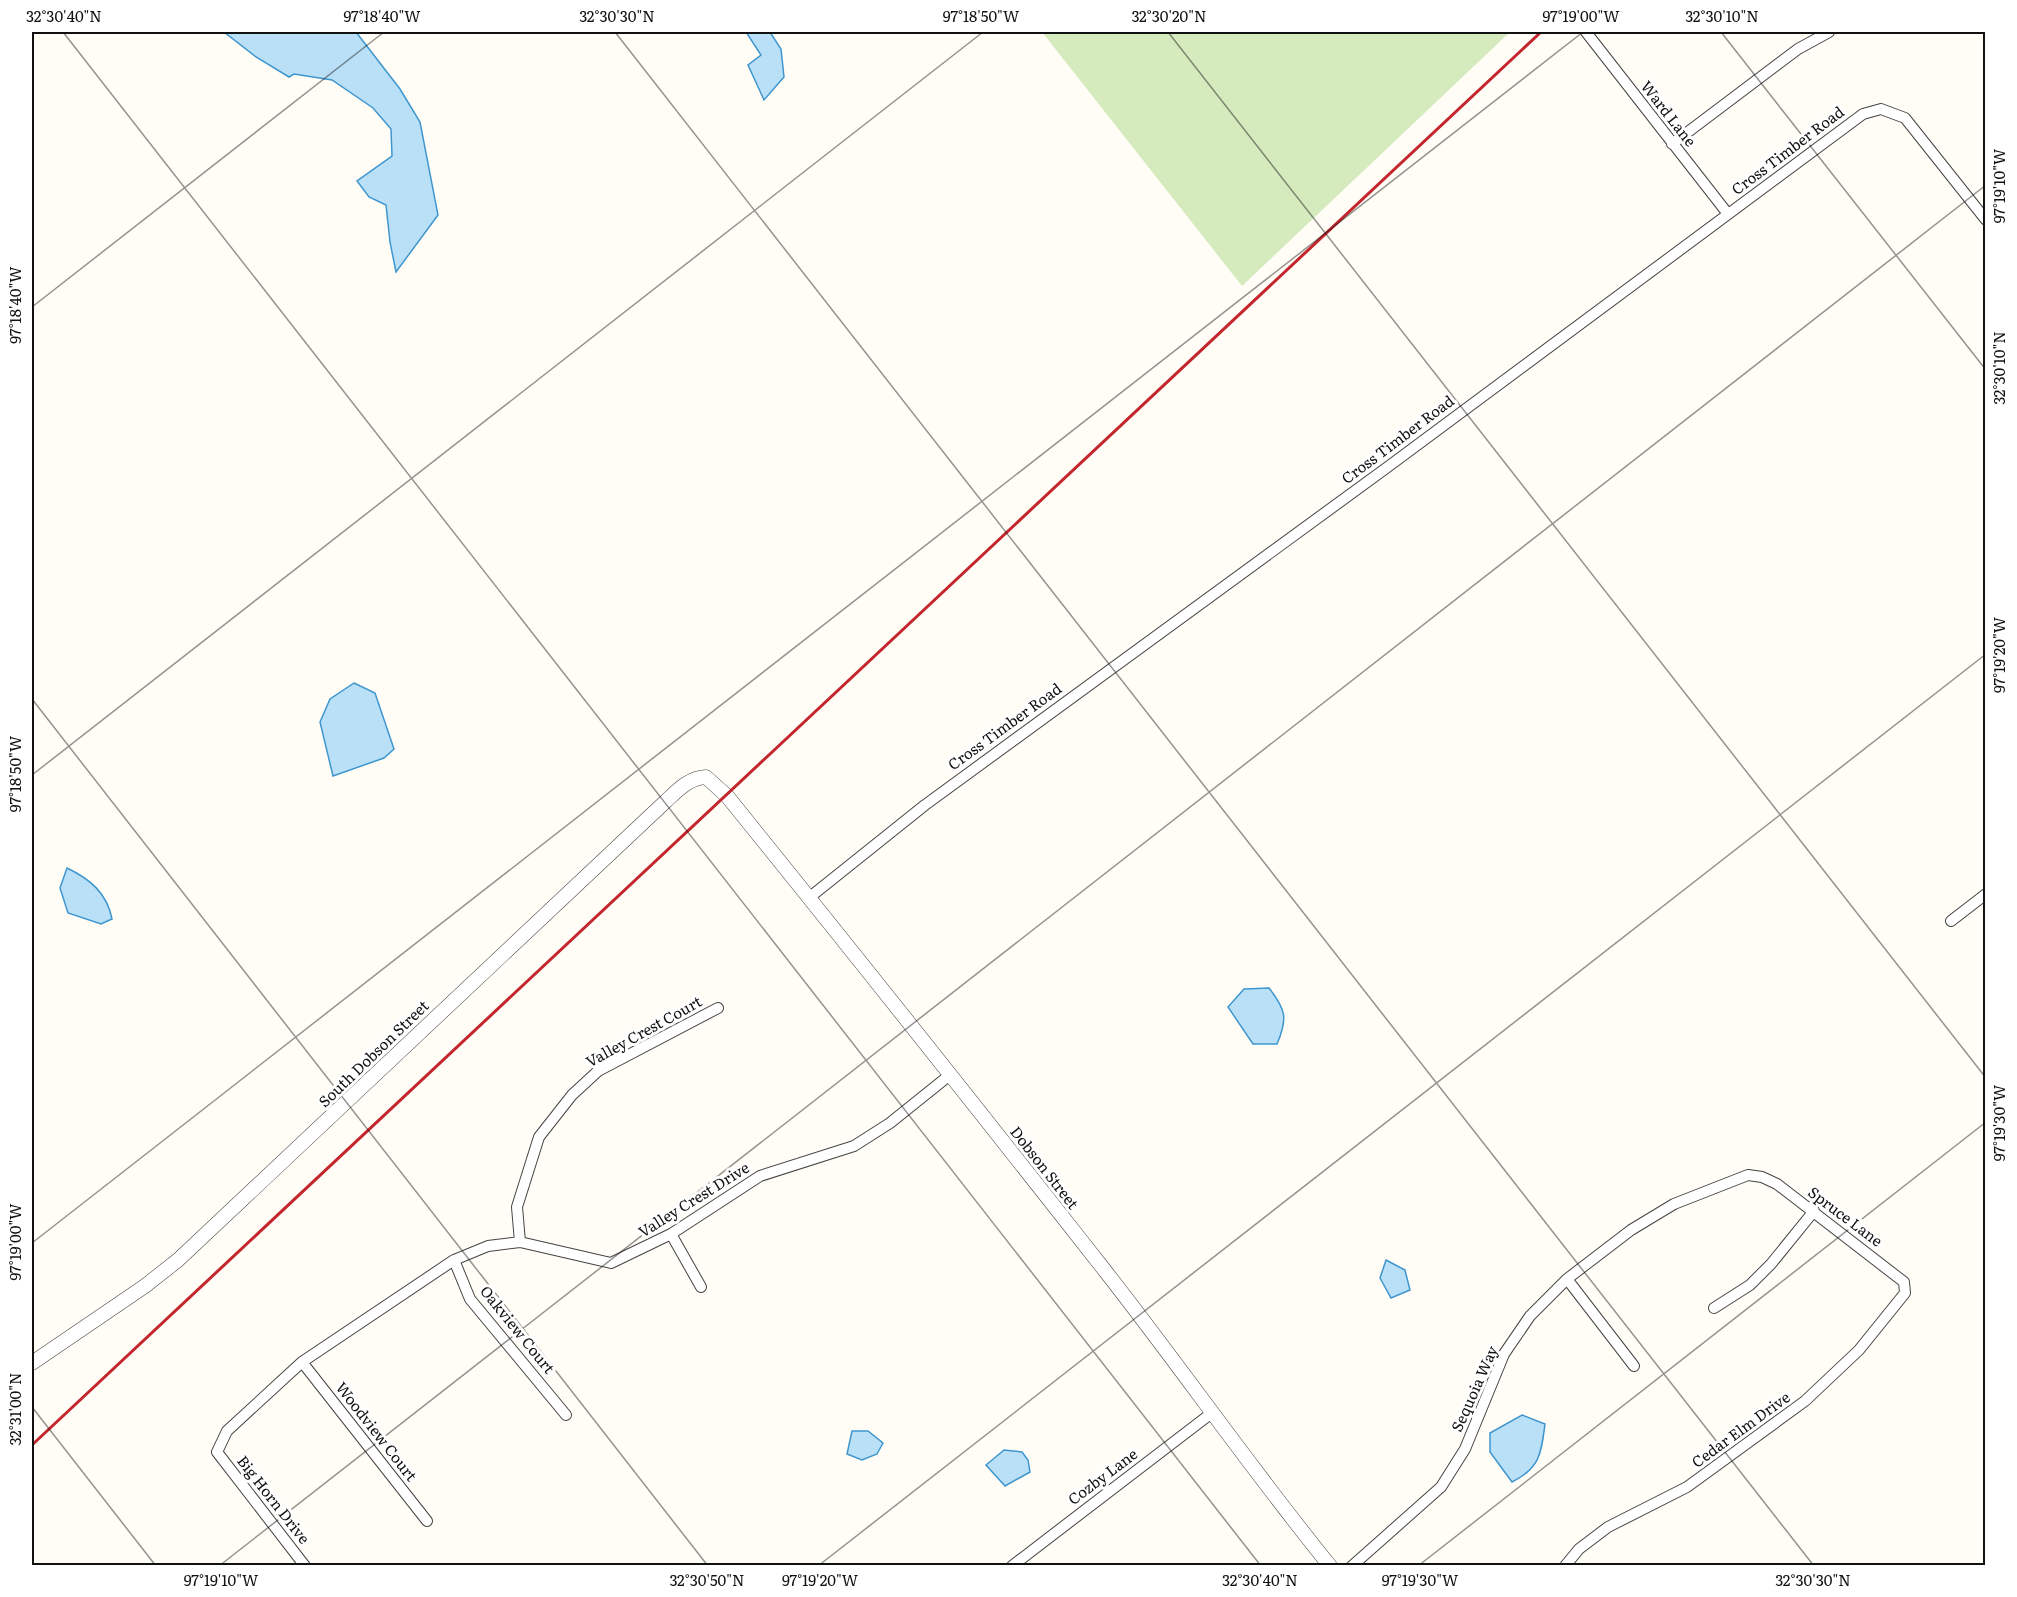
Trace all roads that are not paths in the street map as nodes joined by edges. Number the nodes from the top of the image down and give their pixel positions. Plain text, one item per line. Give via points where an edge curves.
1 (1586, 32) edge
2 (1829, 32) edge
3 (1672, 144) junction
4 (1728, 214) junction
5 (1986, 220) edge
6 (727, 796) joint
7 (1986, 894) edge
8 (810, 897) junction
9 (1951, 921) dead end
10 (718, 1008) dead end
11 (951, 1074) junction
12 (1762, 1177) joint
13 (1814, 1211) junction
14 (671, 1234) junction
15 (520, 1242) junction
16 (453, 1260) junction
17 (1567, 1279) junction
18 (1906, 1286) joint
19 (701, 1287) dead end
20 (1714, 1308) dead end
21 (302, 1362) junction
22 (32, 1363) edge
23 (1634, 1366) dead end
24 (1213, 1412) junction
25 (566, 1414) dead end
26 (217, 1452) joint
27 (427, 1521) dead end
28 (305, 1566) edge
29 (1012, 1566) edge
30 (1329, 1566) edge
31 (1352, 1566) edge
32 (1565, 1566) edge

1 - 3 street, Ward Lane
2 - 3 street via 1798,49
3 - 4 street, Ward Lane
4 - 5 street, Cross Timber Road via 1839,130 1863,114 1881,109 1905,118
4 - 8 street, Cross Timber Road via 925,805
6 - 8 street, Dobson Street
6 - 22 street, South Dobson Street via 706,777 684,784 178,1260
7 - 9 street
8 - 11 street, Dobson Street
10 - 15 street, Valley Crest Court via 598,1071 572,1095 539,1137 517,1207
11 - 14 street, Valley Crest Drive via 854,1146 760,1176
11 - 24 street, Dobson Street
12 - 13 street, Spruce Lane
12 - 17 street, Sequoia Way via 1748,1175 1674,1204 1630,1230
13 - 18 street, Spruce Lane
13 - 20 street via 1750,1285
14 - 15 street, Valley Crest Drive via 611,1263
14 - 19 street
15 - 16 street, Valley Crest Drive via 488,1246
16 - 21 street, Valley Crest Drive
16 - 25 street, Oakview Court via 470,1299
17 - 23 street
17 - 31 street, Sequoia Way via 1530,1316 1504,1354 1465,1449 1441,1487
18 - 32 street, Cedar Elm Drive via 1905,1293 1859,1350 1805,1401 1687,1487 1608,1527 1579,1549
21 - 26 street, Valley Crest Drive via 227,1431
21 - 27 street, Woodview Court
24 - 29 street, Cozby Lane
24 - 30 street, Dobson Street
26 - 28 street, Big Horn Drive

